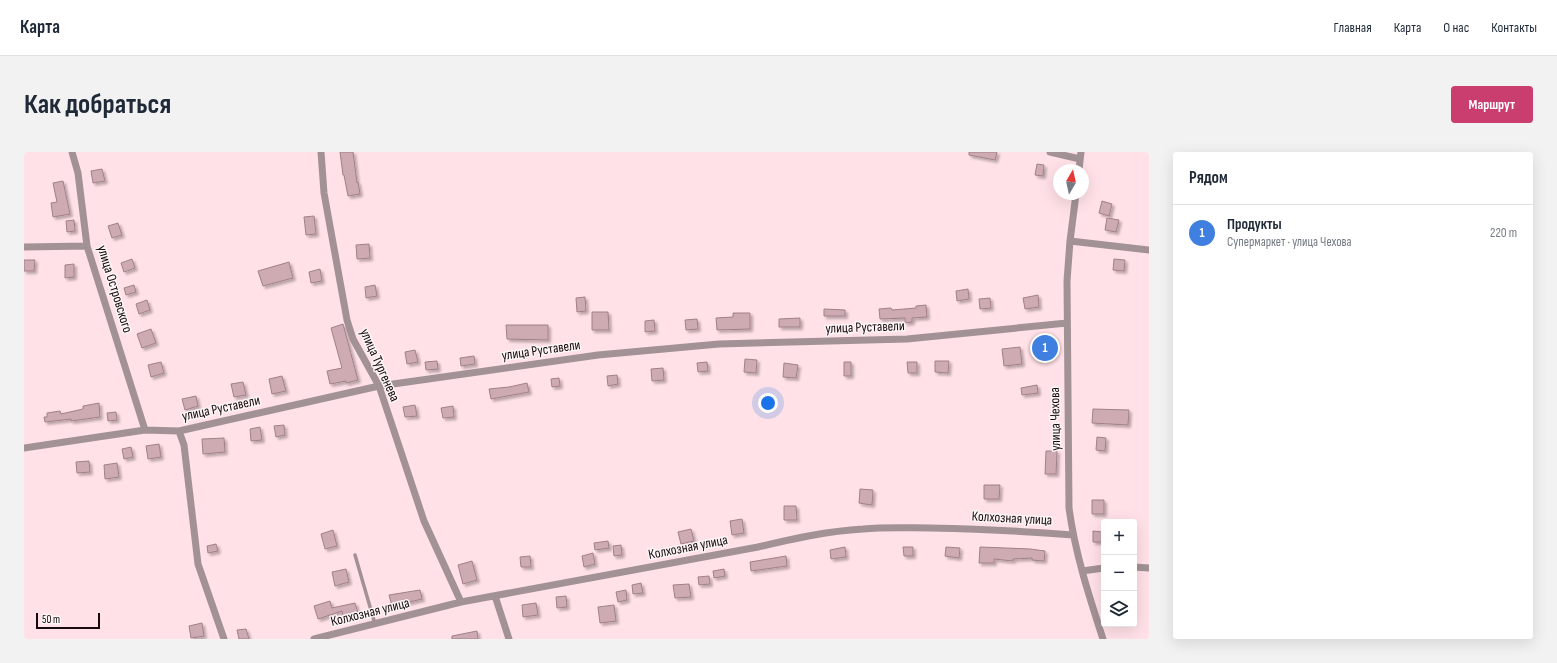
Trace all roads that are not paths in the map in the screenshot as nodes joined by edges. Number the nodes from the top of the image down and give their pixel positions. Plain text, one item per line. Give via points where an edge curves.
1 (72, 152) edge
2 (321, 152) edge
3 (1050, 152) edge
4 (1081, 156) edge
5 (1075, 200) edge
6 (1070, 241) junction
7 (87, 246) junction
8 (24, 247) edge
9 (1149, 250) edge
10 (1067, 323) junction
11 (379, 386) junction
12 (145, 430) junction
13 (179, 431) junction
14 (24, 448) edge
15 (1073, 535) junction
16 (355, 555) dead end
17 (1137, 567) edge
18 (1101, 568) edge
19 (1149, 568) edge
20 (1082, 571) junction
21 (495, 596) junction
22 (461, 602) junction
23 (376, 624) junction
24 (224, 639) edge
25 (314, 639) edge
26 (509, 639) edge
27 (1103, 639) edge

1 - 7 street, улица Островского via 78,173
2 - 11 street, улица Тургенева via 324,193 347,320 353,339
3 - 4 street
5 - 6 street, улица Чехова
6 - 9 street
6 - 10 street, улица Чехова
7 - 8 street
7 - 12 street, улица Островского
10 - 11 street, улица Руставели via 907,339 719,344 598,355
10 - 15 street, улица Чехова via 1069,508
11 - 13 street, улица Руставели
11 - 22 street, улица Тургенева via 424,521
12 - 13 street, улица Руставели
12 - 14 street, улица Руставели
13 - 24 street via 184,445 198,564
15 - 20 street, улица Чехова
15 - 21 street, Колхозная улица via 999,529 898,528 835,532
16 - 23 lane
17 - 19 street
18 - 20 street
20 - 27 street, улица Чехова
21 - 22 street, Колхозная улица
21 - 26 street
22 - 23 street, Колхозная улица
23 - 25 street, Колхозная улица

